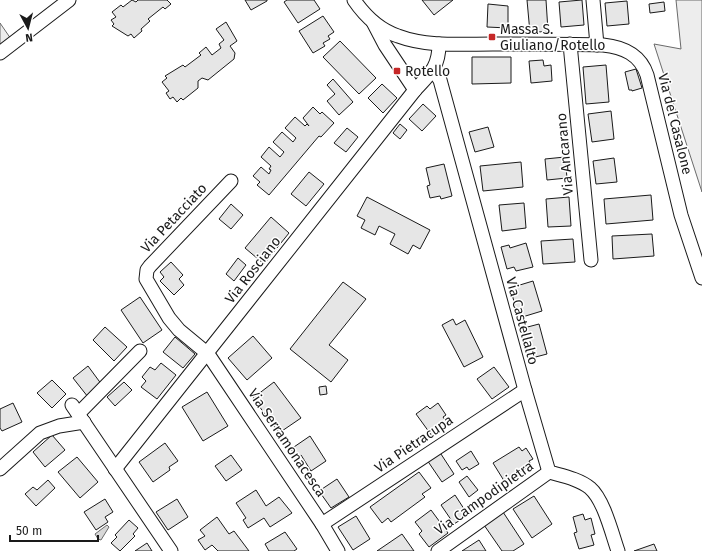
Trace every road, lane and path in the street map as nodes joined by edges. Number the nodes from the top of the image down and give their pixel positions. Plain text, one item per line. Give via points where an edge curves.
1 (69, 0) edge
2 (354, 0) edge
3 (593, 0) edge
4 (373, 21) junction
5 (439, 44) junction
6 (570, 44) junction
7 (597, 45) junction
8 (0, 53) edge
9 (433, 70) junction
10 (415, 90) junction
11 (232, 181) dead end
12 (698, 257) edge
13 (591, 260) dead end
14 (702, 278) edge
15 (140, 351) dead end
16 (208, 354) junction
17 (525, 390) junction
18 (78, 414) junction
19 (0, 469) edge
20 (114, 469) junction
21 (550, 472) junction
22 (322, 524) junction
23 (171, 551) edge
24 (338, 551) edge
25 (438, 551) edge
26 (618, 551) edge

1 - 8 street
2 - 4 street
3 - 7 street
4 - 5 street, Via del Casalone via 398,36
4 - 10 street via 385,45
5 - 6 street, Via del Casalone
5 - 9 street via 439,58
6 - 7 street, Via del Casalone
6 - 13 street, Via Ancarano
7 - 12 street, Via del Casalone via 628,51 638,59 646,71 681,215
9 - 10 street, Via Rosciano
9 - 17 street, Via Castellalto via 440,80
10 - 16 street, Via Rosciano
11 - 16 street, Via Petacciato via 150,266 146,275 148,284 169,318 179,330
12 - 14 street, Via del Casalone
15 - 18 street
16 - 20 street, Via Rosciano
16 - 22 street, Via Serramonacesca
17 - 21 street, Via Castellalto
17 - 22 street, Via Pietracupa
18 - 19 street via 59,426 40,433
18 - 20 street
20 - 23 street
21 - 25 street, Via Campodipietra
21 - 26 street via 580,481 596,494
22 - 24 street, Via Serramonacesca

